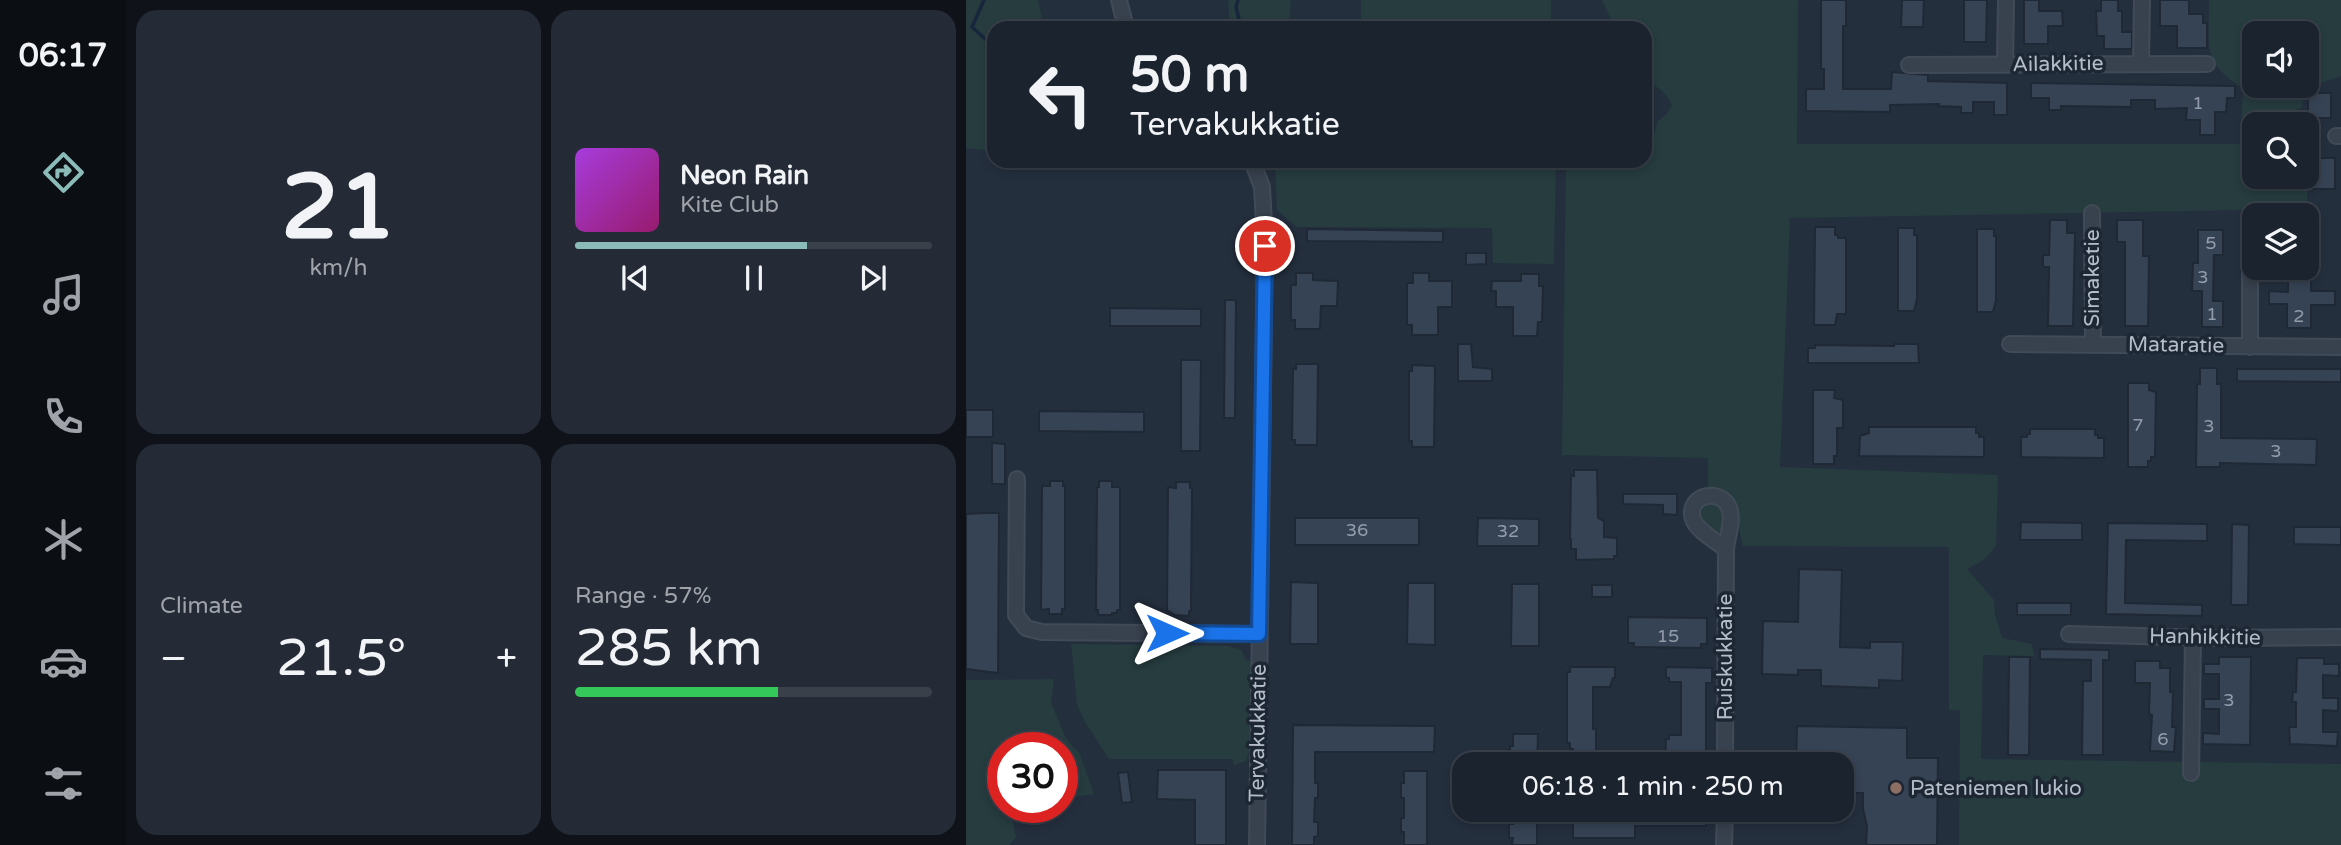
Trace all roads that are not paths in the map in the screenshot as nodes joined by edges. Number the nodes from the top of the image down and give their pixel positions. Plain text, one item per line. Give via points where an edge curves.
1 (1119, 0) edge
2 (2006, 0) edge
3 (2142, 0) edge
4 (1124, 21) edge
5 (2141, 63) junction
6 (2207, 64) dead end
7 (1909, 65) dead end
8 (2005, 65) junction
9 (1255, 168) edge
10 (2092, 213) dead end
11 (2250, 280) edge
12 (2010, 344) dead end
13 (2092, 344) junction
14 (2250, 346) junction
15 (2341, 347) edge
16 (1017, 479) dead end
17 (1726, 549) dead end
18 (1259, 634) junction
19 (2069, 634) dead end
20 (2193, 637) junction
21 (2341, 637) edge
22 (1725, 752) edge
23 (2192, 772) dead end
24 (1725, 822) edge
25 (1257, 845) edge
26 (1724, 845) edge

1 - 4 street
2 - 8 street
3 - 5 street
5 - 6 street, Ailakkitie
5 - 8 street, Ailakkitie
7 - 8 street, Ailakkitie
9 - 18 street, Tervakukkatie via 1262,187 1265,241
10 - 13 street, Simaketie
11 - 14 street
12 - 13 street, Mataratie
13 - 14 street, Mataratie
14 - 15 street, Mataratie
16 - 18 street via 1016,615 1026,628 1042,632
17 - 22 street, Ruiskukkatie
18 - 25 street, Tervakukkatie
19 - 20 street, Hanhikkitie
20 - 21 street, Hanhikkitie
20 - 23 street
24 - 26 street

